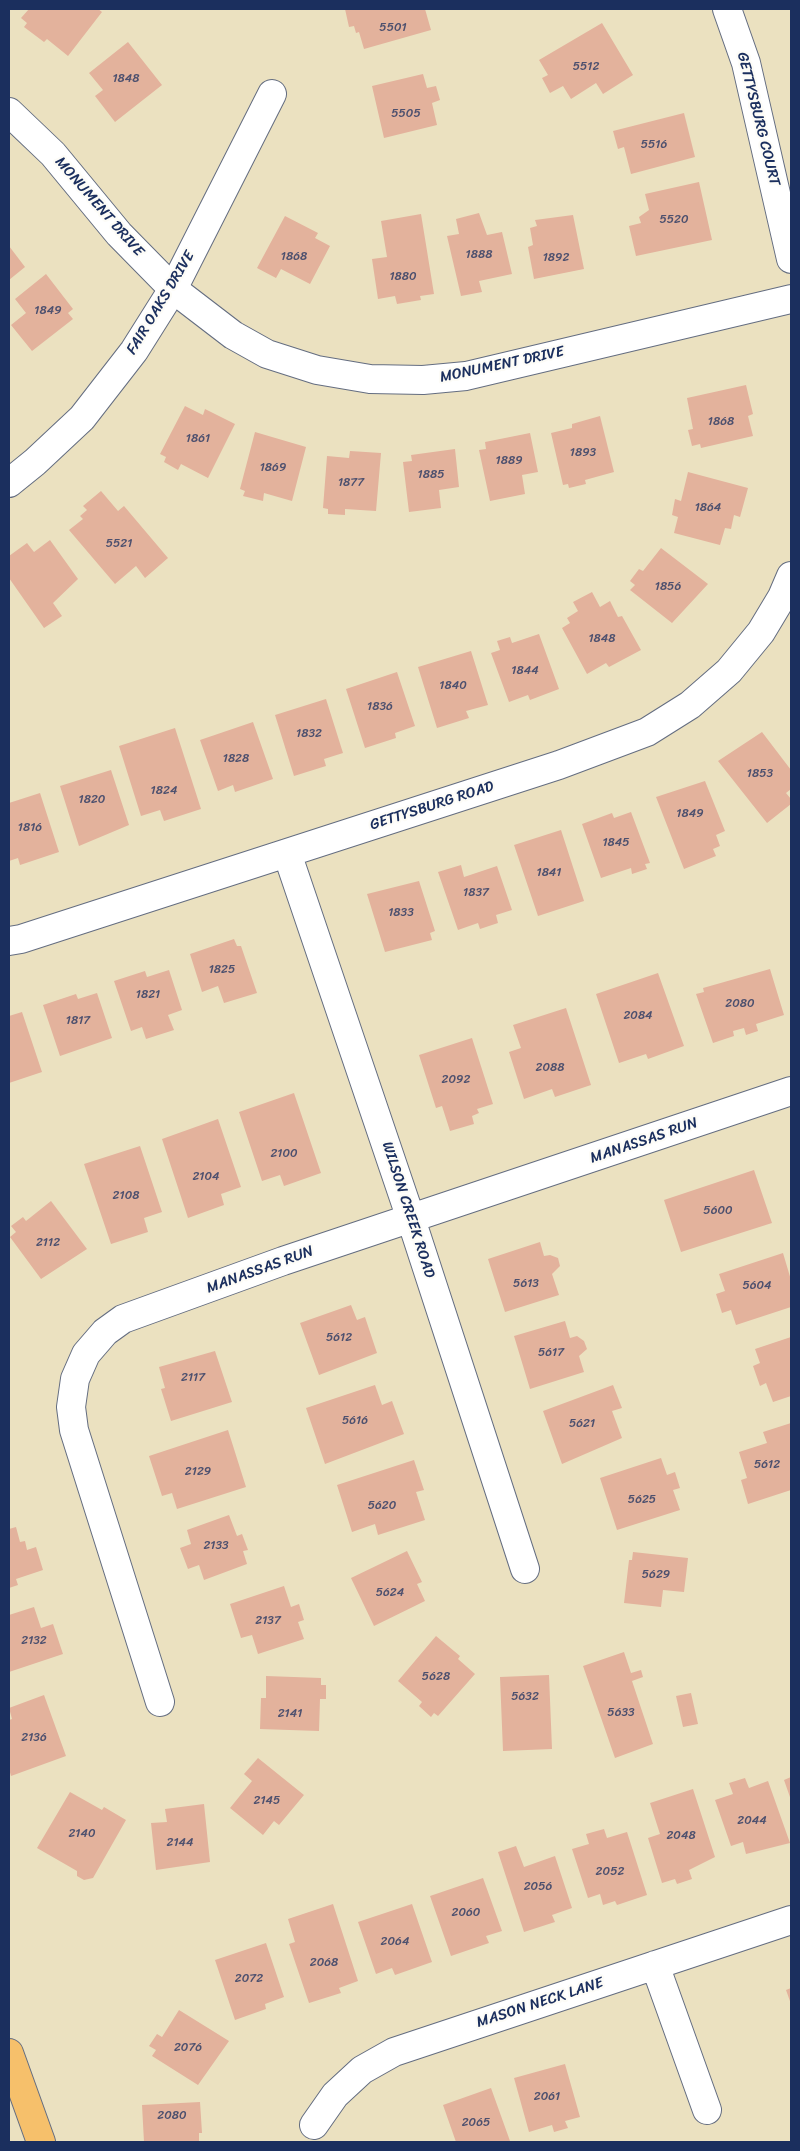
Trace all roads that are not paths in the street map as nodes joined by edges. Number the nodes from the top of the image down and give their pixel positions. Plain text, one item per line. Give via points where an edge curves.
1 (727, 9) edge
2 (272, 94) dead end
3 (9, 112) edge
4 (791, 259) edge
5 (173, 288) junction
6 (791, 299) edge
7 (9, 483) edge
8 (791, 576) edge
9 (287, 853) junction
10 (9, 940) edge
11 (791, 1091) edge
12 (411, 1219) junction
13 (525, 1569) dead end
14 (160, 1702) dead end
15 (791, 1920) edge
16 (655, 1965) junction
17 (9, 2053) edge
18 (707, 2110) dead end
19 (314, 2125) dead end
20 (41, 2142) edge

1 - 4 street, GETTYSBURG COURT via 746,63
2 - 5 street, FAIR OAKS DRIVE
3 - 5 street, MONUMENT DRIVE via 53,154 119,234
5 - 6 street, MONUMENT DRIVE via 233,335 266,354 317,370 370,379 423,380 466,376
5 - 7 street, FAIR OAKS DRIVE via 134,351 82,418
8 - 9 street, GETTYSBURG ROAD via 761,632 729,671 690,705 647,732 559,765
9 - 10 street, GETTYSBURG ROAD
9 - 12 street, WILSON CREEK ROAD
11 - 12 street, MANASSAS RUN
12 - 13 street, WILSON CREEK ROAD
12 - 14 street, MANASSAS RUN via 123,1319 105,1332 86,1354 75,1379 71,1408 74,1430
15 - 16 street, MASON NECK LANE
16 - 18 street
16 - 19 street, MASON NECK LANE via 394,2052 362,2070 335,2095
17 - 20 main road

